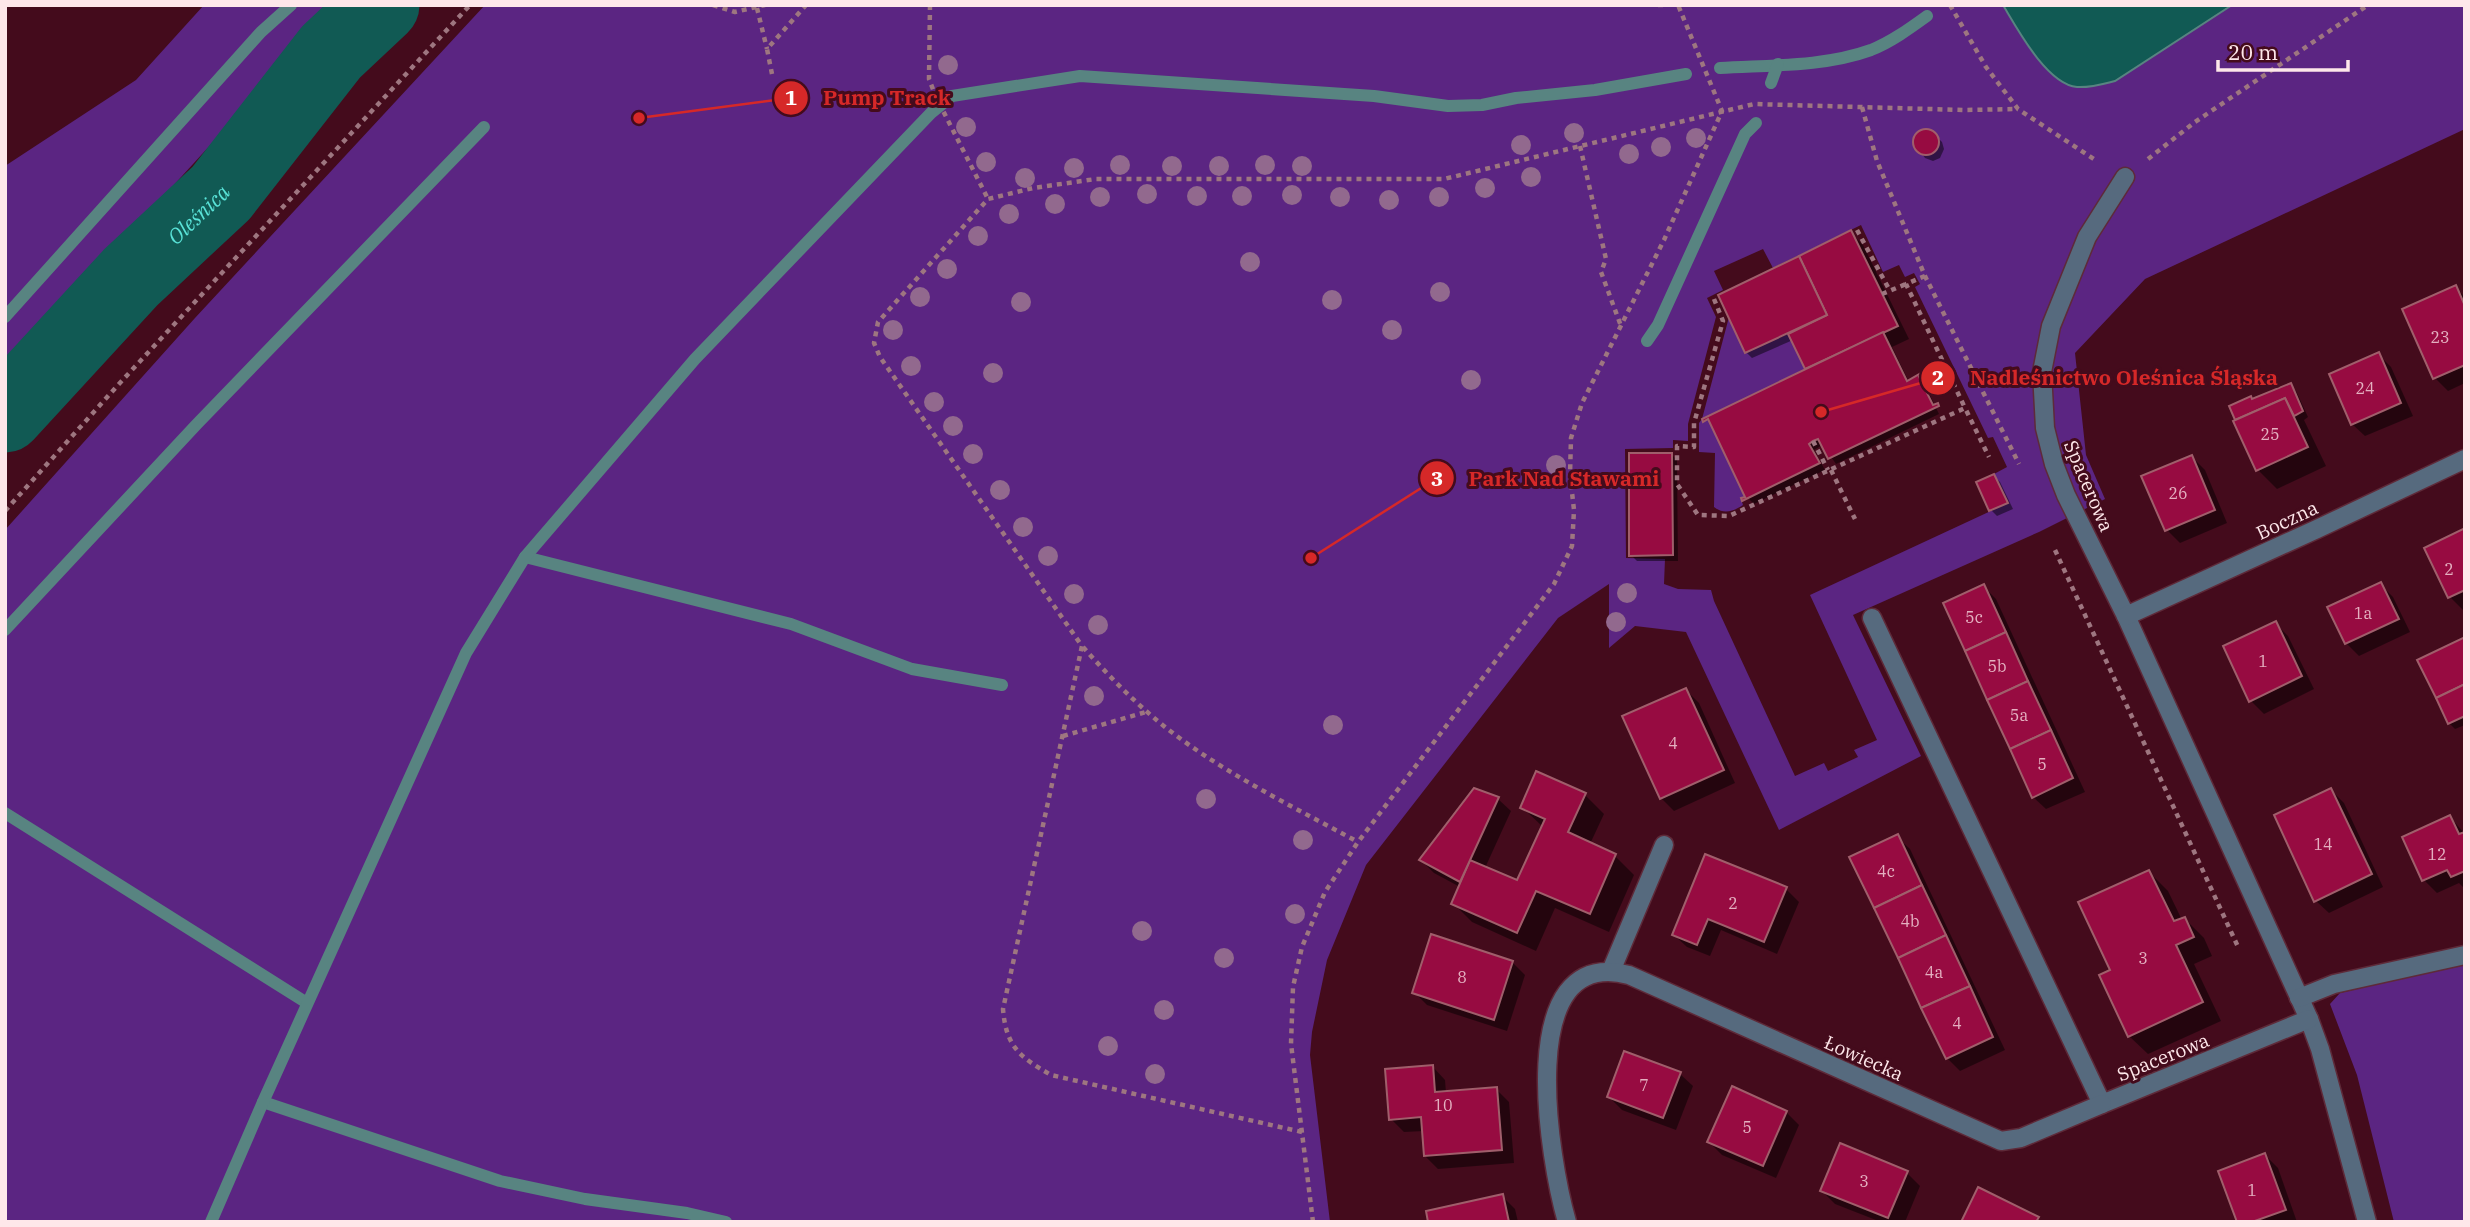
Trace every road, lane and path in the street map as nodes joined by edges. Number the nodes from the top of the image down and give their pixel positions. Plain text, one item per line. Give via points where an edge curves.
1 (471, 5) edge
2 (713, 5) edge
3 (765, 5) edge
4 (806, 5) edge
5 (930, 5) edge
6 (1678, 5) edge
7 (2368, 5) edge
8 (1952, 7) edge
9 (757, 8) junction
10 (768, 49) junction
11 (772, 74) dead end
12 (1862, 107) junction
13 (2018, 109) junction
14 (1722, 111) junction
15 (1580, 146) junction
16 (2125, 177) junction
17 (988, 199) junction
18 (1857, 230) dead end
19 (1925, 276) junction
20 (1906, 284) junction
21 (1889, 290) junction
22 (1882, 294) dead end
23 (1714, 299) dead end
24 (1620, 326) junction
25 (1965, 408) junction
26 (1813, 441) dead end
27 (1989, 457) dead end
28 (2465, 459) edge
29 (1829, 470) junction
30 (2022, 471) dead end
31 (5, 511) edge
32 (1855, 519) dead end
33 (2053, 545) dead end
34 (2126, 615) junction
35 (1872, 618) dead end
36 (1082, 646) junction
37 (1146, 712) junction
38 (1063, 736) junction
39 (1358, 842) junction
40 (1664, 845) dead end
41 (2465, 956) edge
42 (2244, 959) dead end
43 (1611, 971) junction
44 (2299, 998) junction
45 (2309, 1019) junction
46 (2102, 1104) junction
47 (1302, 1132) junction
48 (1313, 1222) edge
49 (1567, 1222) edge
50 (2367, 1222) edge

1 - 31 path
2 - 9 path via 735,12
3 - 9 path
4 - 10 path
5 - 17 path via 929,79
6 - 14 path
7 - 16 path via 2195,122
8 - 13 path via 1986,67
9 - 10 path
10 - 11 path
12 - 13 path
12 - 14 path via 1754,104
12 - 19 path via 1877,161
13 - 16 path
14 - 15 path
14 - 24 path
15 - 17 path via 1444,179 1096,179
15 - 24 path via 1606,259 1601,272
16 - 34 street, Spacerowa via 2087,237 2051,326 2042,372 2045,428 2054,464
17 - 36 path via 878,322 874,342 880,357
18 - 21 path
19 - 20 path
19 - 30 path
20 - 21 path
20 - 25 path
21 - 22 path
23 - 29 path via 1723,321 1694,423 1694,447 1677,446 1677,485 1698,515 1729,516
24 - 39 path via 1582,403 1571,438 1572,546 1555,584
25 - 27 path
25 - 29 path
26 - 29 path
28 - 34 street, Boczna
29 - 32 path
33 - 42 path
34 - 44 street, Spacerowa
35 - 46 street, Spacerowa
36 - 37 path
36 - 38 path
37 - 38 path
37 - 39 path via 1185,743
38 - 47 path via 1003,1009 1004,1030 1013,1046 1051,1075
39 - 47 path via 1325,892 1301,947 1293,986 1292,1044
40 - 43 street
41 - 44 street via 2334,984
43 - 46 street, Łowiecka via 1629,975 2001,1141 2021,1139
43 - 49 street via 1572,984 1552,1026 1547,1071 1550,1139
44 - 45 street, Spacerowa
45 - 46 street, Spacerowa
45 - 50 street, Spacerowa
47 - 48 path

